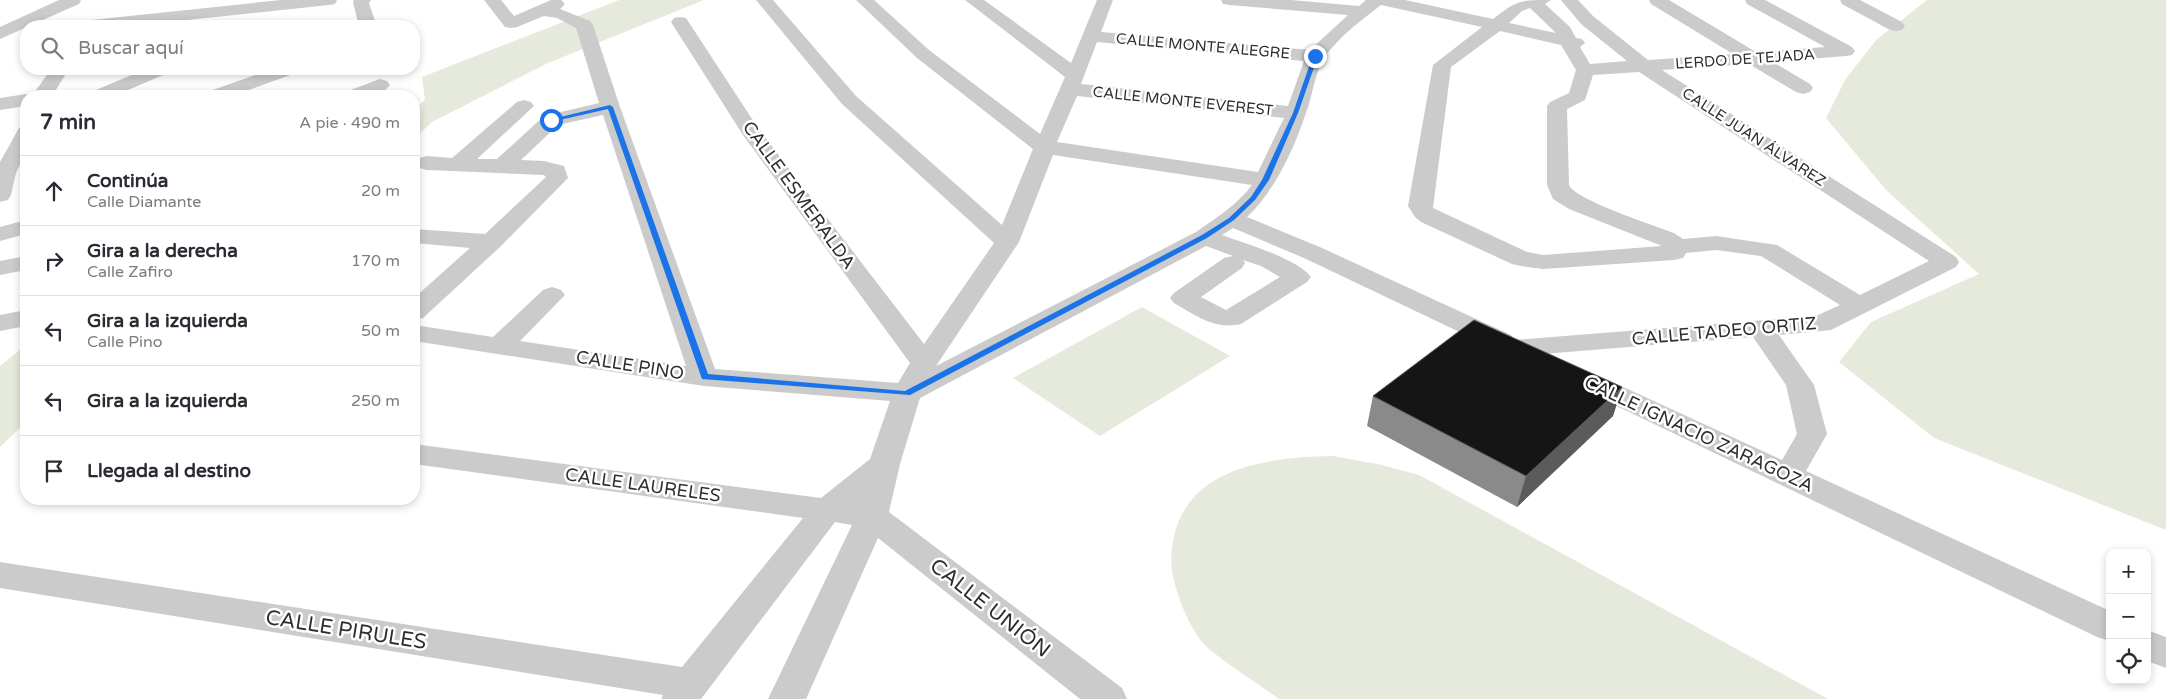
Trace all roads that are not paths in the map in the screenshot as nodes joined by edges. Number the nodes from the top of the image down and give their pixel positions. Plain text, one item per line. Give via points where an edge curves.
1 (73, 0) edge
2 (223, 0) edge
3 (329, 0) edge
4 (363, 0) edge
5 (492, 0) edge
6 (567, 0) edge
7 (864, 0) edge
8 (973, 0) edge
9 (1229, 0) edge
10 (1569, 0) edge
11 (1657, 0) edge
12 (1753, 0) edge
13 (1848, 0) edge
14 (313, 1) edge
15 (1538, 1) edge
16 (772, 2) edge
17 (137, 4) dead end
18 (1374, 4) edge
19 (1098, 5) edge
20 (282, 6) junction
21 (1881, 8) edge
22 (541, 10) junction
23 (195, 14) junction
24 (31, 20) edge
25 (100, 20) edge
26 (140, 20) edge
27 (257, 20) edge
28 (366, 20) edge
29 (680, 22) dead end
30 (20, 25) edge
31 (1497, 25) junction
32 (1896, 26) dead end
33 (20, 33) edge
34 (0, 35) edge
35 (1091, 36) junction
36 (1569, 41) junction
37 (1625, 52) junction
38 (1315, 56) junction
39 (1754, 58) junction
40 (1644, 67) junction
41 (1586, 70) junction
42 (56, 75) edge
43 (147, 75) edge
44 (272, 75) edge
45 (1073, 82) junction
46 (1803, 88) dead end
47 (46, 90) edge
48 (112, 90) edge
49 (231, 90) edge
50 (20, 101) edge
51 (0, 104) edge
52 (524, 106) dead end
53 (610, 107) junction
54 (1296, 113) junction
55 (20, 143) edge
56 (1044, 147) junction
57 (427, 163) dead end
58 (458, 164) junction
59 (503, 166) junction
60 (20, 167) edge
61 (4, 173) junction
62 (1266, 180) junction
63 (0, 195) edge
64 (1231, 219) junction
65 (20, 229) edge
66 (0, 234) edge
67 (420, 236) edge
68 (1204, 236) junction
69 (492, 242) junction
70 (1007, 242) junction
71 (1678, 247) junction
72 (1948, 262) joint
73 (20, 264) edge
74 (1233, 264) dead end
75 (0, 268) edge
76 (552, 295) dead end
77 (1860, 306) junction
78 (420, 307) edge
79 (20, 319) edge
80 (0, 324) edge
81 (1761, 329) junction
82 (420, 334) edge
83 (499, 346) junction
84 (1517, 348) junction
85 (924, 363) junction
86 (704, 377) junction
87 (907, 393) junction
88 (420, 455) edge
89 (884, 464) junction
90 (1788, 476) junction
91 (827, 510) junction
92 (872, 516) junction
93 (0, 575) edge
94 (2106, 625) edge
95 (2151, 646) edge
96 (2166, 653) edge
97 (686, 691) edge
98 (787, 699) edge
99 (1108, 699) edge

1 - 24 street
2 - 23 street
3 - 14 street
4 - 28 street
5 - 22 street via 511,23
6 - 22 street
7 - 56 street via 923,54
8 - 45 street
9 - 18 street
10 - 37 street, CALLE JUAN ÁLVAREZ
11 - 39 street
12 - 39 street, LERDO DE TEJADA via 1846,52
13 - 21 street
14 - 20 street
15 - 31 street via 1516,8
15 - 36 street
16 - 70 street via 849,100
17 - 25 street
18 - 31 street
18 - 38 street via 1338,32
19 - 35 street
20 - 23 street
20 - 27 street
21 - 32 street
22 - 53 street via 562,14 584,24
23 - 26 street
29 - 85 street, CALLE ESMERALDA via 750,131
30 - 34 street
31 - 36 street
31 - 71 street via 1442,65 1420,206 1423,212 1521,259 1542,262 1674,254
33 - 34 street
35 - 38 street, CALLE MONTE ALEGRE
35 - 45 street
36 - 37 street
36 - 41 street
37 - 40 street, CALLE JUAN ÁLVAREZ
38 - 54 street
39 - 40 street, LERDO DE TEJADA
39 - 46 street
40 - 41 street, LERDO DE TEJADA
40 - 72 street, CALLE JUAN ÁLVAREZ
41 - 71 street via 1578,96 1557,106 1558,185 1561,194 1577,204 1666,238
42 - 47 street
43 - 48 street
44 - 49 street
45 - 54 street, CALLE MONTE EVEREST
45 - 56 street
50 - 51 street
52 - 58 street
53 - 59 street via 551,120
53 - 86 street
54 - 62 street
55 - 61 street
56 - 62 street
56 - 70 street
57 - 58 street
58 - 59 street
59 - 69 street via 544,168 556,171 557,178
60 - 61 street
61 - 63 street
62 - 64 street via 1253,199
64 - 68 street
64 - 84 street, CALLE IGNACIO ZARAGOZA via 1313,253
65 - 66 street
67 - 69 street
68 - 74 street via 1270,261 1298,278 1232,318 1220,318 1183,298
68 - 87 street
69 - 78 street
70 - 85 street
71 - 77 street via 1716,243 1768,250
72 - 77 street, CALLE TADEO ORTIZ
73 - 75 street
76 - 83 street
77 - 81 street, CALLE TADEO ORTIZ via 1822,324
79 - 80 street
81 - 84 street, CALLE TADEO ORTIZ
81 - 90 street via 1800,384 1812,434
82 - 83 street, CALLE PINO
83 - 86 street, CALLE PINO
84 - 90 street, CALLE IGNACIO ZARAGOZA
85 - 87 street
86 - 87 street, CALLE PINO
87 - 89 street
88 - 91 street, CALLE LAURELES
89 - 91 street
89 - 92 street
90 - 94 street, CALLE IGNACIO ZARAGOZA
91 - 92 street, CALLE LAURELES
91 - 97 street
92 - 98 street
92 - 99 street, CALLE UNIÓN
93 - 97 street, CALLE PIRULES
95 - 96 street

